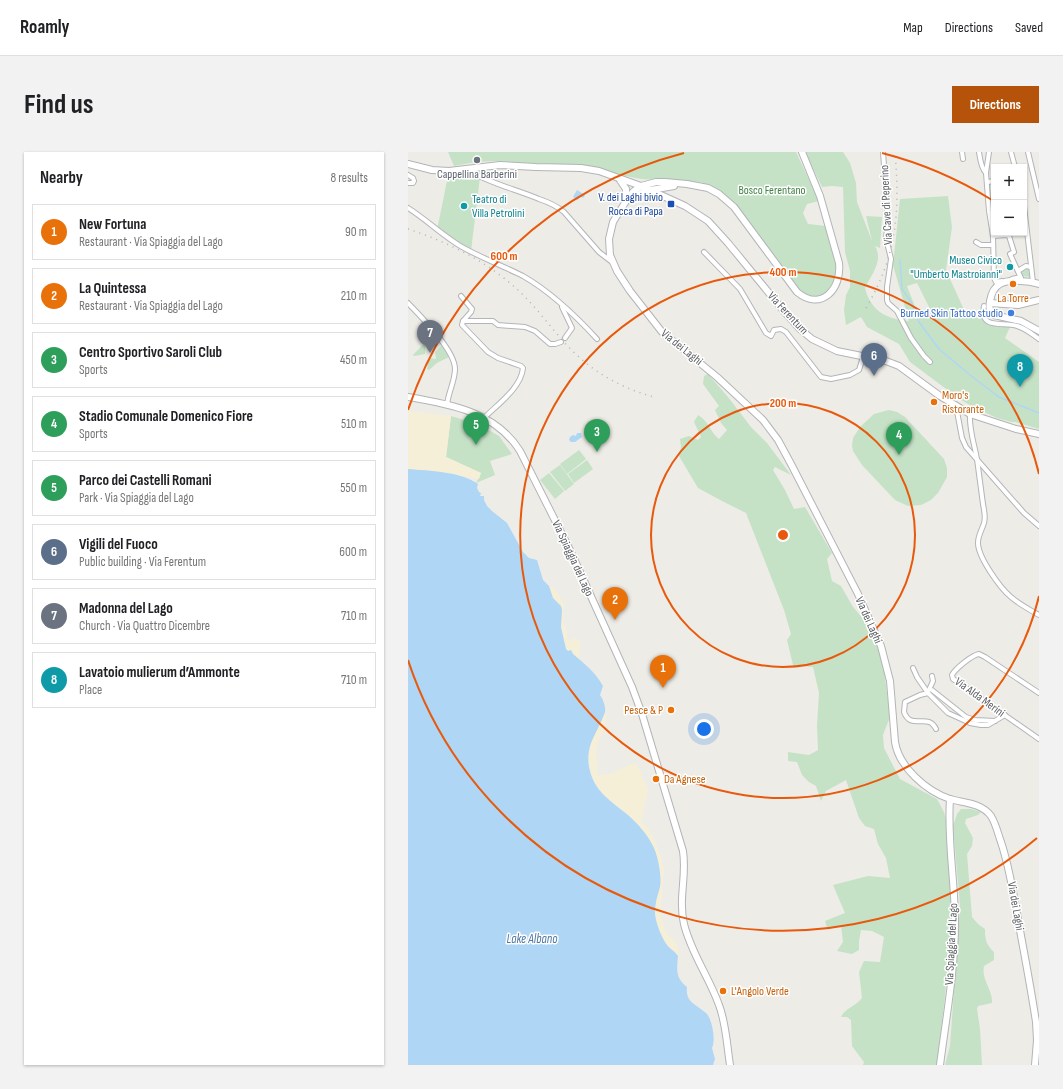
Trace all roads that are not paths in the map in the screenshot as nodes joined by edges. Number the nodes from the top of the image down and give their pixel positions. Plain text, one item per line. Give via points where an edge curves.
1 (802, 152) edge
2 (883, 152) edge
3 (962, 152) edge
4 (979, 152) edge
5 (989, 152) edge
6 (1012, 152) edge
7 (1028, 152) edge
8 (963, 159) dead end
9 (408, 164) edge
10 (1014, 164) edge
11 (466, 169) junction
12 (986, 173) junction
13 (1039, 173) edge
14 (1034, 174) junction
15 (408, 175) edge
16 (619, 179) junction
17 (656, 182) junction
18 (988, 182) junction
19 (991, 182) edge
20 (408, 183) edge
21 (687, 184) junction
22 (641, 186) junction
23 (670, 186) junction
24 (649, 190) junction
25 (662, 196) junction
26 (633, 197) junction
27 (1039, 199) edge
28 (672, 200) junction
29 (625, 202) junction
30 (408, 208) edge
31 (991, 230) edge
32 (992, 236) edge
33 (1008, 236) edge
34 (1027, 236) edge
35 (976, 242) dead end
36 (993, 245) junction
37 (704, 252) dead end
38 (613, 262) junction
39 (1031, 267) junction
40 (1018, 271) junction
41 (1022, 279) junction
42 (1036, 283) edge
43 (461, 296) dead end
44 (1039, 300) edge
45 (408, 303) edge
46 (561, 304) junction
47 (987, 305) junction
48 (463, 321) junction
49 (1039, 331) edge
50 (565, 338) dead end
51 (597, 339) dead end
52 (1039, 339) edge
53 (561, 342) dead end
54 (863, 357) junction
55 (930, 362) dead end
56 (408, 397) edge
57 (447, 406) junction
58 (956, 406) junction
59 (970, 414) junction
60 (484, 418) junction
61 (1039, 434) edge
62 (977, 459) junction
63 (1039, 526) edge
64 (1039, 615) edge
65 (913, 668) dead end
66 (932, 676) dead end
67 (930, 692) junction
68 (1039, 694) edge
69 (1005, 716) junction
70 (996, 721) junction
71 (936, 729) dead end
72 (1039, 738) edge
73 (950, 799) junction
74 (1038, 1034) edge
75 (730, 1065) edge
76 (940, 1065) edge
77 (1035, 1065) edge

1 - 21 main road, Via dei Laghi via 816,185 839,265 836,286 830,294 822,298 806,298 796,291 727,200 708,188
2 - 55 street, Via Cave di Peperino via 888,221 886,238 891,259 887,300
3 - 8 street
4 - 12 street
5 - 12 street
6 - 10 street
7 - 14 street
9 - 11 main road via 432,170
11 - 16 main road via 500,165 578,168
11 - 38 street via 475,175 558,208 601,254
12 - 18 street
13 - 14 street
14 - 27 street
15 - 20 street via 414,180 413,183
16 - 17 main road
16 - 22 main road, Via Ferentum
16 - 29 main road via 626,189
17 - 21 main road, Via dei Laghi
17 - 22 main road, Via dei Laghi
18 - 19 street
18 - 31 street
21 - 23 main road, Via dei Laghi
22 - 24 main road, Via Ferentum
22 - 29 main road, Via dei Laghi
23 - 24 main road, Via dei Laghi
23 - 28 main road via 667,192
24 - 25 main road, Via Ferentum
24 - 26 main road, Via dei Laghi
25 - 26 main road
25 - 28 main road, Via Ferentum
26 - 29 main road, Via dei Laghi
28 - 54 main road, Via Ferentum via 699,214 713,226 805,334 833,350
29 - 38 main road, Via dei Laghi via 615,217 611,230 609,247
30 - 46 street via 451,240 526,279
32 - 36 street
33 - 40 street via 1014,252 1010,254
34 - 39 street
35 - 36 street via 981,245
36 - 41 street via 995,281
37 - 54 street via 740,289 766,333 770,336 774,330 781,329 786,332 821,377 831,380 859,370
38 - 73 main road, Via dei Laghi via 630,291 662,332 721,380 761,419 778,440 858,594 884,653 889,677 894,738 899,756 914,776
39 - 40 street via 1026,266
39 - 42 street
40 - 41 street
41 - 42 main road
41 - 47 main road via 999,284
43 - 48 street via 472,309
44 - 47 main road via 1018,305
45 - 57 street via 446,346 453,359 455,372
46 - 50 street via 572,328
46 - 51 street
47 - 49 main road via 994,315 1021,321
47 - 52 street via 984,316 988,322 1018,326
48 - 53 street via 494,321 497,325 528,327 550,344
48 - 60 street via 462,325 486,351 523,368 513,389
54 - 58 main road, Via Ferentum via 899,366
56 - 57 main road, Via Spiaggia del Lago
57 - 60 main road, Via Spiaggia del Lago
58 - 59 main road, Via Ferentum
58 - 62 street via 964,444
59 - 61 main road, Via Ferentum
59 - 62 street
60 - 75 main road, Via Spiaggia del Lago via 506,433 522,455 573,555 638,702 683,851 685,876 681,906 685,927 720,1007
62 - 63 street via 1026,516
62 - 64 street via 985,515 979,533 979,551 1006,593
65 - 67 street
66 - 67 street
67 - 70 street via 966,717
67 - 70 street via 946,712 957,718 981,725
67 - 71 street via 906,701 904,714 913,721 930,722
68 - 69 street, Via Alda Merini via 980,654 953,672 952,678
69 - 70 street
69 - 72 street, Via Alda Merini
73 - 74 main road, Via dei Laghi via 983,809 991,817 996,828 1013,890
73 - 76 main road, Via Spiaggia del Lago via 948,830 954,932
74 - 77 main road, Via dei Laghi

